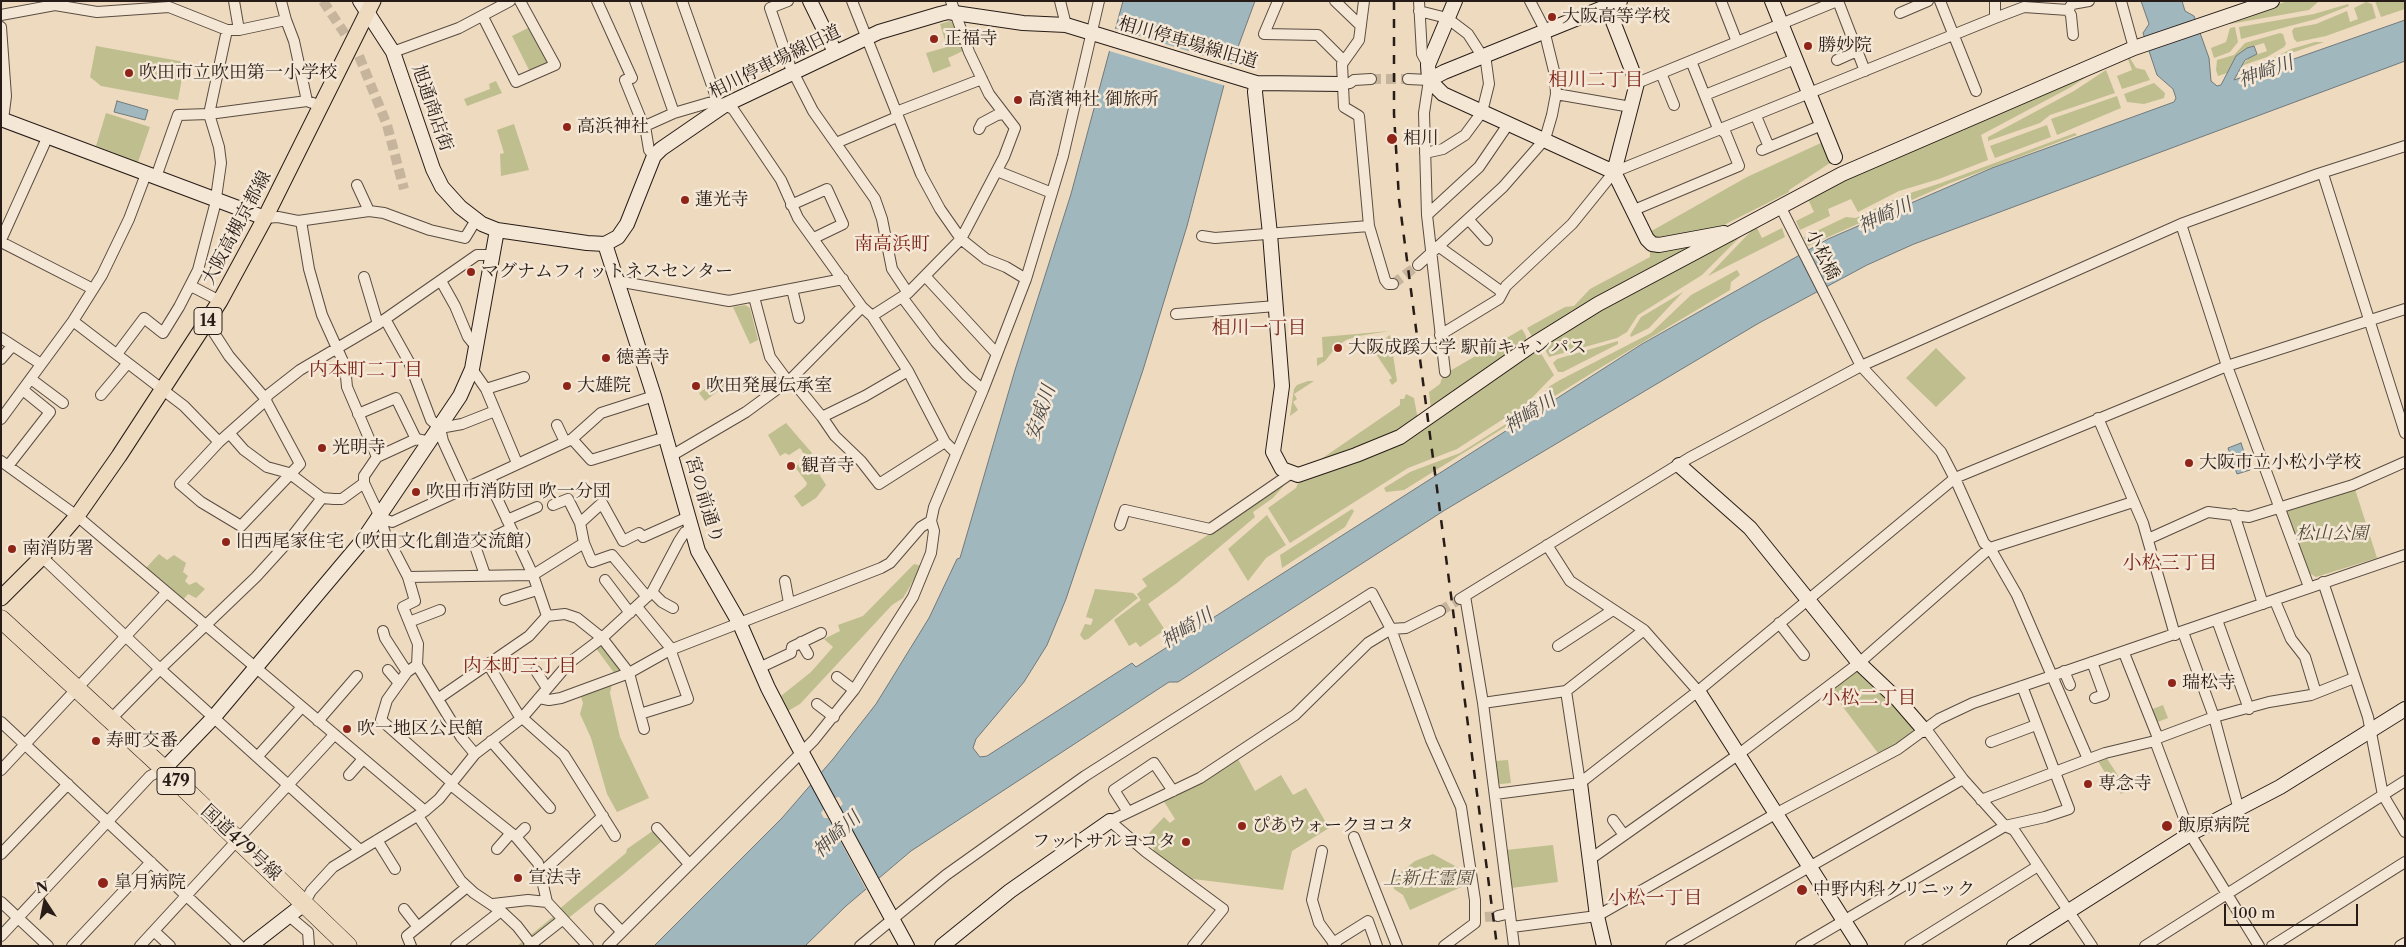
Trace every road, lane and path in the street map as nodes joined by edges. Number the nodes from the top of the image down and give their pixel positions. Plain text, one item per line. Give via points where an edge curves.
1 (234, 1) edge
2 (282, 1) edge
3 (510, 1) edge
4 (520, 1) edge
5 (597, 1) edge
6 (635, 1) edge
7 (682, 1) edge
8 (788, 1) edge
9 (810, 1) edge
10 (852, 1) edge
11 (1060, 1) edge
12 (1099, 1) edge
13 (1278, 1) edge
14 (1335, 1) edge
15 (1364, 1) edge
16 (1455, 1) edge
17 (1530, 1) edge
18 (1722, 1) edge
19 (1772, 1) edge
20 (1837, 1) edge
21 (1928, 1) edge
22 (1940, 1) edge
23 (1996, 1) edge
24 (2089, 1) edge
25 (2121, 1) edge
26 (2272, 1) edge
27 (168, 4) edge
28 (498, 4) edge
29 (1613, 4) edge
30 (126, 5) edge
31 (367, 5) edge
32 (1419, 6) edge
33 (953, 7) edge
34 (2068, 10) junction
35 (1900, 13) dead end
36 (1, 15) edge
37 (483, 17) junction
38 (1447, 18) junction
39 (1995, 18) junction
40 (286, 20) junction
41 (1781, 24) junction
42 (1066, 25) junction
43 (1361, 26) junction
44 (1, 30) edge
45 (226, 30) junction
46 (240, 30) junction
47 (1544, 32) junction
48 (1094, 34) junction
49 (1954, 35) junction
50 (2073, 35) dead end
51 (866, 38) junction
52 (1737, 42) junction
53 (2139, 47) junction
54 (1857, 51) junction
55 (393, 52) junction
56 (835, 52) junction
57 (1484, 57) junction
58 (1795, 59) junction
59 (1837, 60) dead end
60 (1344, 61) junction
61 (1691, 61) junction
62 (1428, 65) junction
63 (3, 67) edge
64 (1865, 71) junction
65 (792, 72) junction
66 (1661, 73) junction
67 (982, 79) junction
68 (1371, 79) tunnel mouth
69 (1408, 79) tunnel mouth
70 (1429, 80) junction
71 (1349, 82) junction
72 (1256, 83) junction
73 (1637, 83) junction
74 (1976, 91) dead end
75 (1556, 94) junction
76 (1810, 94) junction
77 (1705, 95) junction
78 (720, 103) junction
79 (314, 104) junction
80 (1674, 105) dead end
81 (1631, 107) junction
82 (1482, 112) junction
83 (674, 113) junction
84 (209, 114) junction
85 (896, 114) junction
86 (1004, 114) junction
87 (1756, 116) junction
88 (2, 120) edge
89 (1509, 123) junction
90 (1822, 125) junction
91 (645, 126) junction
92 (980, 130) dead end
93 (1722, 130) junction
94 (48, 136) junction
95 (1545, 139) junction
96 (836, 142) junction
97 (2405, 146) edge
98 (1425, 153) junction
99 (654, 156) junction
100 (1834, 157) dead end
101 (998, 171) junction
102 (1614, 172) junction
103 (2323, 174) junction
104 (151, 175) junction
105 (357, 185) dead end
106 (1052, 193) junction
107 (216, 199) junction
108 (791, 205) junction
109 (1634, 210) junction
110 (369, 211) junction
111 (1782, 211) junction
112 (1427, 215) junction
113 (265, 218) junction
114 (1468, 219) junction
115 (476, 220) junction
116 (301, 221) junction
117 (2181, 224) junction
118 (1369, 226) junction
119 (497, 230) junction
120 (1730, 233) junction
121 (1270, 234) junction
122 (1202, 236) dead end
123 (814, 238) junction
124 (961, 240) junction
125 (1487, 240) dead end
126 (1, 241) edge
127 (605, 244) junction
128 (1438, 246) junction
129 (1431, 254) junction
130 (493, 255) junction
131 (1418, 265) tunnel mouth
132 (364, 277) dead end
133 (926, 277) junction
134 (843, 278) junction
135 (1026, 279) junction
136 (441, 281) junction
137 (617, 281) junction
138 (1393, 284) dead end
139 (190, 286) junction
140 (93, 289) junction
141 (792, 289) junction
142 (1502, 292) junction
143 (905, 295) junction
144 (754, 297) junction
145 (220, 301) junction
146 (1276, 306) junction
147 (862, 307) junction
148 (2405, 309) edge
149 (1176, 314) dead end
150 (872, 316) junction
151 (799, 318) dead end
152 (2370, 320) junction
153 (73, 321) junction
154 (382, 321) junction
155 (207, 322) junction
156 (1440, 335) junction
157 (1, 338) edge
158 (12, 346) junction
159 (476, 347) junction
160 (337, 349) junction
161 (117, 354) junction
162 (997, 354) junction
163 (1, 360) edge
164 (41, 364) junction
165 (128, 364) junction
166 (1861, 366) junction
167 (2227, 366) junction
168 (472, 369) junction
169 (908, 371) junction
170 (1446, 372) dead end
171 (524, 376) dead end
172 (31, 379) junction
173 (789, 380) junction
174 (161, 389) junction
175 (486, 389) junction
176 (23, 390) junction
177 (983, 390) junction
178 (101, 394) dead end
179 (654, 396) junction
180 (265, 402) junction
181 (63, 403) dead end
182 (495, 411) junction
183 (358, 414) junction
184 (822, 417) junction
185 (2098, 418) junction
186 (1, 419) edge
187 (557, 425) dead end
188 (440, 428) junction
189 (2405, 433) edge
190 (230, 434) junction
191 (666, 437) junction
192 (416, 439) junction
193 (569, 441) junction
194 (219, 442) junction
195 (431, 442) junction
196 (945, 442) junction
197 (956, 453) junction
198 (671, 456) junction
199 (377, 457) junction
200 (2405, 462) edge
201 (5, 463) edge
202 (517, 463) junction
203 (1679, 465) junction
204 (289, 473) junction
205 (1290, 474) junction
206 (491, 478) junction
207 (1955, 478) junction
208 (364, 483) junction
209 (465, 489) junction
210 (322, 498) junction
211 (2133, 502) junction
212 (553, 505) dead end
213 (537, 506) dead end
214 (2278, 508) junction
215 (2234, 514) junction
216 (77, 516) junction
217 (380, 517) junction
218 (930, 521) junction
219 (580, 523) junction
220 (690, 523) junction
221 (508, 524) junction
222 (1120, 525) dead end
223 (2148, 539) junction
224 (584, 543) junction
225 (1547, 545) junction
226 (1990, 548) junction
227 (2405, 556) edge
228 (42, 557) junction
229 (533, 574) junction
230 (485, 576) junction
231 (408, 577) junction
232 (605, 580) dead end
233 (784, 581) dead end
234 (2323, 582) junction
235 (2309, 587) junction
236 (538, 590) junction
237 (166, 593) junction
238 (650, 594) junction
239 (1, 598) edge
240 (1808, 599) junction
241 (505, 600) dead end
242 (2275, 601) junction
243 (789, 603) junction
244 (2263, 604) junction
245 (674, 608) dead end
246 (440, 610) dead end
247 (633, 610) junction
248 (1613, 610) junction
249 (1440, 611) tunnel mouth
250 (547, 616) junction
251 (1, 619) edge
252 (2217, 620) junction
253 (409, 622) junction
254 (1779, 623) junction
255 (740, 624) junction
256 (206, 625) junction
257 (1391, 628) junction
258 (1644, 630) junction
259 (821, 633) dead end
260 (2179, 634) junction
261 (126, 636) junction
262 (382, 637) dead end
263 (602, 638) junction
264 (801, 642) junction
265 (1558, 646) dead end
266 (670, 650) junction
267 (2124, 652) junction
268 (808, 654) dead end
269 (1804, 654) dead end
270 (2092, 662) junction
271 (1859, 663) junction
272 (488, 664) junction
273 (417, 665) junction
274 (160, 668) junction
275 (256, 668) junction
276 (759, 668) junction
277 (388, 670) dead end
278 (536, 671) dead end
279 (2064, 671) junction
280 (407, 672) junction
281 (629, 673) junction
282 (2051, 675) junction
283 (357, 676) dead end
284 (837, 677) dead end
285 (2354, 678) junction
286 (399, 683) junction
287 (2070, 685) dead end
288 (2022, 686) junction
289 (547, 688) junction
290 (77, 689) junction
291 (854, 690) junction
292 (1566, 691) junction
293 (1698, 691) junction
294 (2316, 693) junction
295 (439, 698) junction
296 (539, 698) junction
297 (2095, 698) dead end
298 (817, 704) dead end
299 (1483, 704) junction
300 (301, 708) junction
301 (2249, 709) junction
302 (2405, 709) edge
303 (640, 714) junction
304 (214, 717) junction
305 (834, 717) junction
306 (2214, 717) junction
307 (522, 718) junction
308 (110, 720) junction
309 (318, 721) junction
310 (1, 722) edge
311 (2036, 725) junction
312 (644, 728) dead end
313 (1925, 730) junction
314 (2372, 730) junction
315 (334, 735) junction
316 (2156, 739) junction
317 (491, 741) junction
318 (1991, 742) dead end
319 (25, 744) junction
320 (475, 754) junction
321 (1739, 754) junction
322 (803, 755) junction
323 (258, 756) junction
324 (363, 759) junction
325 (2088, 759) junction
326 (164, 769) junction
327 (1, 770) edge
328 (2054, 771) junction
329 (349, 774) dead end
330 (1963, 779) junction
331 (2405, 781) edge
332 (288, 783) junction
333 (1580, 783) junction
334 (68, 784) junction
335 (451, 785) junction
336 (1172, 791) junction
337 (1495, 794) junction
338 (2383, 795) junction
339 (1980, 800) junction
340 (550, 808) dead end
341 (2239, 810) junction
342 (1128, 812) junction
343 (1776, 813) junction
344 (421, 814) junction
345 (603, 816) junction
346 (1613, 820) dead end
347 (108, 821) junction
348 (1110, 821) junction
349 (2005, 826) junction
350 (524, 828) dead end
351 (657, 828) dead end
352 (2405, 832) edge
353 (2190, 834) junction
354 (513, 835) junction
355 (1624, 835) junction
356 (615, 836) dead end
357 (1354, 837) dead end
358 (237, 839) junction
359 (377, 840) junction
360 (497, 849) dead end
361 (360, 850) junction
362 (1322, 851) dead end
363 (1, 854) edge
364 (1590, 860) junction
365 (151, 862) junction
366 (2405, 862) edge
367 (689, 864) junction
368 (1810, 866) junction
369 (2038, 866) junction
370 (395, 868) dead end
371 (541, 873) junction
372 (467, 888) junction
373 (2226, 894) junction
374 (186, 895) junction
375 (1, 902) edge
376 (547, 902) junction
377 (304, 904) junction
378 (497, 907) junction
379 (404, 909) dead end
380 (600, 909) dead end
381 (2070, 911) junction
382 (1510, 913) junction
383 (289, 916) junction
384 (890, 916) junction
385 (1498, 916) tunnel mouth
386 (1597, 916) junction
387 (18, 917) junction
388 (1485, 917) tunnel mouth
389 (562, 920) junction
390 (1475, 922) junction
391 (1844, 922) junction
392 (418, 927) junction
393 (1512, 927) junction
394 (154, 930) junction
395 (622, 932) junction
396 (1, 936) edge
397 (2405, 943) edge
398 (1334, 944) edge
399 (530, 945) edge
400 (48, 946) edge
401 (72, 946) edge
402 (140, 946) edge
403 (170, 946) edge
404 (240, 946) edge
405 (250, 946) edge
406 (309, 946) edge
407 (348, 946) edge
408 (411, 946) edge
409 (456, 946) edge
410 (588, 946) edge
411 (608, 946) edge
412 (860, 946) edge
413 (907, 946) edge
414 (942, 946) edge
415 (1193, 946) edge
416 (1377, 946) edge
417 (1397, 946) edge
418 (1444, 946) edge
419 (1514, 946) edge
420 (1604, 946) edge
421 (1671, 946) edge
422 (1801, 946) edge
423 (1860, 946) edge
424 (1910, 946) edge
425 (2014, 946) edge
426 (2092, 946) edge
427 (2145, 946) edge
428 (2259, 946) edge
429 (2272, 946) edge
430 (2400, 946) edge

1 - 46 street
2 - 40 street
3 - 28 street
4 - 37 street via 555,65 516,82
5 - 91 street via 632,78 625,80
6 - 83 street
7 - 78 street
8 - 65 street via 770,8
9 - 56 street
10 - 51 street
11 - 42 street
12 - 48 street
13 - 60 street via 1264,34 1318,34
14 - 43 street
15 - 43 street
16 - 38 street
17 - 47 street
18 - 52 street
19 - 41 street
20 - 41 street
20 - 54 street
21 - 35 street
22 - 49 street
23 - 39 street
24 - 34 street via 2072,4
25 - 53 street
26 - 53 street
27 - 30 street
27 - 45 street
28 - 37 street
29 - 47 street
29 - 73 street
30 - 36 street via 97,12 55,5
31 - 55 street, 旭通商店街
31 - 79 main road, 大阪高槻京都線 / 14
32 - 38 street
32 - 62 street via 1422,54
33 - 42 street, 相川停車場線旧道 via 1023,23
33 - 51 street, 相川停車場線旧道
33 - 67 street
34 - 39 street via 2024,7
34 - 50 street
37 - 55 street
38 - 57 street via 1468,34
38 - 62 street
39 - 49 street
40 - 46 street
40 - 79 street
41 - 52 street
41 - 58 street
42 - 48 street, 相川停車場線旧道
43 - 60 street via 1360,40
44 - 63 street
45 - 46 street
45 - 84 street
47 - 57 street
47 - 75 street via 1552,56
48 - 72 street, 相川停車場線旧道
48 - 106 street
49 - 64 street
49 - 74 street
51 - 56 street, 相川停車場線旧道
51 - 85 street
52 - 61 street
53 - 111 street via 1842,174
54 - 59 street
54 - 64 street
55 - 115 street, 旭通商店街 via 433,169 442,187
56 - 65 street, 相川停車場線旧道
57 - 70 street
57 - 82 street via 1489,84
58 - 76 street
58 - 77 street
60 - 71 street
61 - 66 street
61 - 77 street
62 - 70 street
63 - 88 street via 6,96
64 - 76 street
65 - 78 street, 相川停車場線旧道
65 - 96 street via 813,111
66 - 73 street
66 - 80 street
67 - 85 street
67 - 86 street
68 - 71 street
69 - 70 street
70 - 82 street via 1443,94
70 - 98 street via 1424,113
71 - 72 street, 相川停車場線旧道
71 - 118 street via 1344,107 1359,116
72 - 121 street
73 - 81 street
75 - 81 street
75 - 95 street
76 - 87 street
76 - 90 street
77 - 93 street via 1717,126
78 - 83 street
78 - 99 street, 相川停車場線旧道
78 - 108 street via 733,109 781,180
79 - 84 street
79 - 113 main road, 大阪高槻京都線 / 14
81 - 102 street
82 - 89 street
82 - 98 street via 1465,135 1454,143
83 - 91 street
84 - 104 street via 178,115
84 - 107 street via 221,163
85 - 96 street
85 - 124 street via 921,174
86 - 92 street via 982,123
86 - 101 street via 1015,128
87 - 90 street via 1765,149
87 - 93 street
88 - 94 street
89 - 95 street
89 - 112 street via 1479,167
90 - 100 street
91 - 99 street via 649,150
93 - 102 street
93 - 109 street via 1739,166
94 - 104 street
94 - 126 street
95 - 102 street
95 - 114 street via 1503,187
96 - 143 street via 875,199 892,269
97 - 103 street
98 - 112 street
99 - 127 street via 628,224 618,237
101 - 106 street
101 - 124 street
102 - 109 street
102 - 142 street via 1572,224
103 - 117 street
103 - 152 street
104 - 107 street
104 - 140 street
105 - 110 street
106 - 135 street
107 - 113 street
107 - 139 street via 203,253
108 - 123 street
108 - 123 street via 827,189 843,224
109 - 120 street via 1647,239 1655,245 1713,233
110 - 115 street via 465,238
110 - 116 street
111 - 120 street
111 - 166 street, 小松橋
112 - 129 street
113 - 116 street
113 - 145 main road, 大阪高槻京都線 / 14
114 - 125 street
114 - 128 street
115 - 119 street
116 - 160 street via 308,269 322,315
117 - 166 street
117 - 167 street
118 - 121 street
118 - 138 street via 1385,280
119 - 127 street
119 - 130 street
120 - 205 street via 1564,324 1400,437 1310,472
121 - 122 street
121 - 146 street
123 - 134 street
124 - 133 street
124 - 135 street via 986,259
126 - 140 street
127 - 137 street, 宮の前通り
128 - 129 street
128 - 142 street
129 - 131 street
129 - 156 street
130 - 136 street via 477,255
130 - 159 street
132 - 154 street
133 - 143 street
133 - 162 street
134 - 141 street
134 - 147 street
135 - 162 street
136 - 154 street
136 - 159 street
137 - 144 street via 728,302
137 - 179 street, 宮の前通り
139 - 145 street
139 - 161 street via 163,333 144,318
140 - 153 street
141 - 144 street
141 - 151 street
142 - 156 street via 1499,299
143 - 150 street
143 - 177 street via 936,342
144 - 173 street via 770,357
145 - 155 main road, 大阪高槻京都線 / 14
146 - 149 street
146 - 205 street via 1282,386 1273,452 1278,466
147 - 150 street
147 - 173 street
148 - 152 street
150 - 169 street
152 - 167 street
152 - 189 street
153 - 161 street
153 - 164 street
154 - 160 street
154 - 188 street via 409,362 431,420
155 - 174 main road, 大阪高槻京都線 / 14
155 - 180 street
156 - 170 street
157 - 158 street
158 - 163 street
158 - 164 street
159 - 168 street
160 - 180 street via 300,370 268,395
160 - 183 street
161 - 165 street
162 - 177 street
164 - 172 street
165 - 174 street
165 - 178 street
166 - 203 street
166 - 207 street, 小松橋 via 1941,452
167 - 185 street
167 - 214 street
168 - 175 street
168 - 188 street
169 - 184 street
169 - 196 street
171 - 175 street
172 - 176 street
172 - 181 street
173 - 184 street
173 - 198 street via 746,412
174 - 194 street via 184,406
174 - 216 main road, 大阪高槻京都線 / 14
175 - 182 street
176 - 186 street
176 - 201 street via 50,412
177 - 197 street
179 - 191 street, 宮の前通り
179 - 193 street via 601,413
180 - 190 street
180 - 204 street via 300,464
182 - 188 street via 462,424
182 - 202 street
183 - 192 street via 396,398
183 - 199 street
184 - 196 street via 879,484
185 - 207 street
185 - 211 street
187 - 193 street
188 - 195 street
188 - 209 street
190 - 194 street
190 - 204 street via 244,450 268,467
191 - 193 street via 591,460
191 - 198 street, 宮の前通り
192 - 195 street
192 - 199 street
193 - 202 street
194 - 204 street via 180,484 201,502 241,526
195 - 217 street
196 - 197 street
197 - 218 street
198 - 220 street, 宮の前通り
199 - 208 street via 364,476
200 - 214 street via 2353,485
201 - 216 street
202 - 206 street
203 - 225 street
203 - 240 street via 1750,528
204 - 210 street
205 - 222 street via 1210,529 1125,510
206 - 209 street
206 - 221 street
207 - 226 street, 小松橋 via 1984,543
207 - 240 street
208 - 210 street via 342,499
208 - 217 street
209 - 217 street via 392,522
210 - 256 street via 256,577
211 - 223 street
211 - 226 street
212 - 219 street via 568,498
213 - 221 street
214 - 215 street via 2249,517
214 - 235 street
215 - 223 street via 2208,512
215 - 244 street
216 - 228 main road, 大阪高槻京都線 / 14
216 - 237 street
217 - 231 street
217 - 275 street
218 - 243 street via 890,563
218 - 291 street via 934,531 931,553 913,597
219 - 220 street via 602,503 623,541 640,533 643,537
219 - 224 street
220 - 238 street
220 - 255 street, 宮の前通り via 698,551
221 - 229 street
221 - 230 street via 476,546
223 - 260 street
224 - 229 street
224 - 238 street via 592,562 612,555
225 - 248 street via 1570,581
225 - 299 street via 1462,597
226 - 271 street
226 - 282 street, 小松橋 via 2017,594
227 - 234 street
228 - 239 main road, 大阪高槻京都線 / 14
228 - 261 street
229 - 230 street
229 - 236 street
230 - 231 street
231 - 253 street via 414,601 403,608
232 - 247 street
233 - 243 street
234 - 235 street
234 - 285 street
235 - 242 street
236 - 241 street
236 - 250 street
237 - 256 street
237 - 261 street
238 - 245 street
238 - 247 street
240 - 254 street
240 - 271 street
242 - 244 street
242 - 294 street via 2291,640 2305,657
243 - 255 street
244 - 252 street
246 - 253 street
247 - 263 street
247 - 266 street
248 - 258 street
248 - 265 street
249 - 257 street via 1406,628
250 - 263 street via 565,614 577,618
250 - 272 street via 528,636
251 - 290 highway, 国道479号線 / 479
252 - 260 street
252 - 301 street
253 - 273 street via 418,644
254 - 269 street
254 - 293 street
255 - 266 street
255 - 276 street, 宮の前通り
256 - 274 street
256 - 275 street
257 - 336 street via 1368,643 1295,716 1200,778
257 - 384 street via 1372,593 1085,776
257 - 390 street via 1431,740 1461,807 1476,900
258 - 292 street
258 - 293 street
259 - 264 street
260 - 267 street
260 - 306 street
261 - 274 street
261 - 290 street
262 - 280 street
263 - 281 street
263 - 289 street via 570,663
264 - 268 street
264 - 276 street via 792,647 791,653
266 - 281 street
266 - 303 street via 688,699
267 - 270 street
267 - 316 street
270 - 279 street
270 - 297 street via 2104,695
271 - 313 street
271 - 321 street
272 - 295 street
272 - 307 street
273 - 280 street
273 - 295 street
274 - 304 street
274 - 308 street
275 - 300 street
275 - 304 street
276 - 322 street, 宮の前通り
277 - 286 street
278 - 289 street
279 - 282 street
279 - 287 street
280 - 286 street
281 - 296 street via 561,698
281 - 303 street
282 - 288 street
282 - 325 street, 小松橋
283 - 309 street
284 - 291 street
285 - 294 street
285 - 314 street
286 - 335 street via 381,720
288 - 311 street
288 - 313 street via 1960,708
289 - 296 street
290 - 308 highway, 国道479号線 / 479
290 - 319 street
291 - 305 street
292 - 299 street
292 - 333 street
293 - 321 street
293 - 333 street
294 - 301 street
295 - 320 street via 461,737
296 - 307 street
298 - 305 street
299 - 337 street
300 - 309 street
300 - 323 street
301 - 306 street
302 - 314 street
303 - 312 street
304 - 323 street
304 - 326 street
305 - 322 street
306 - 316 street
306 - 341 street
307 - 317 street
307 - 345 street via 564,755
308 - 326 highway, 国道479号線 / 479
309 - 315 street
310 - 319 street
311 - 318 street
311 - 328 street
313 - 330 street
313 - 343 street via 1898,749
314 - 338 street
314 - 341 street
315 - 324 street
315 - 332 street
316 - 325 street
316 - 353 street
317 - 320 street
317 - 340 street
319 - 327 street
319 - 334 street
320 - 335 street
321 - 343 street
321 - 355 street
322 - 367 street
322 - 384 street, 宮の前通り
323 - 332 street
324 - 329 street
324 - 344 street
325 - 328 street
326 - 347 street via 150,776
326 - 358 highway, 国道479号線 / 479
328 - 339 street
328 - 349 street via 2069,809
330 - 339 street
330 - 368 street
331 - 338 street
332 - 358 street
332 - 361 street
333 - 337 street
333 - 364 street
334 - 347 street
334 - 363 street
335 - 344 street
335 - 354 street
336 - 342 street
336 - 342 street via 1154,763 1114,790
337 - 382 street
338 - 352 street
338 - 373 street
339 - 349 street
341 - 353 street
342 - 348 street
343 - 368 street
343 - 386 street
344 - 359 street
344 - 372 street via 445,859
345 - 356 street
345 - 371 street
346 - 355 street
347 - 365 street
347 - 387 street
348 - 414 street via 1010,891
348 - 415 street via 1223,909
349 - 369 street via 2014,830
349 - 391 street
350 - 354 street
351 - 367 street
353 - 373 street
353 - 381 street
354 - 360 street
354 - 371 street via 538,863
355 - 364 street
357 - 417 street
358 - 374 street
358 - 377 highway, 国道479号線 / 479
359 - 361 street
359 - 370 street
361 - 377 street via 333,867 311,891
362 - 398 street via 1312,900 1319,924
364 - 386 street
365 - 374 street
365 - 401 street
366 - 429 street
367 - 395 street
368 - 391 street
368 - 421 street
369 - 381 street
369 - 424 street
371 - 376 street
372 - 378 street
372 - 392 street
373 - 427 street
373 - 428 street
374 - 394 street
374 - 404 street
375 - 387 street
376 - 378 street via 528,900
376 - 389 street
377 - 383 street
377 - 407 highway, 国道479号線 / 479
378 - 399 street
378 - 409 street
379 - 392 street
380 - 395 street
381 - 425 street
381 - 426 street
382 - 385 street
382 - 393 street
383 - 405 street
383 - 406 street via 308,932
384 - 412 street
384 - 413 street
386 - 393 street
386 - 420 street
387 - 396 street
387 - 400 street
388 - 390 street
389 - 399 street
389 - 410 street
390 - 418 street
391 - 422 street
391 - 423 street
392 - 408 street via 407,936
393 - 419 street
394 - 402 street
394 - 403 street
395 - 411 street
397 - 430 street
398 - 416 street via 1368,921

